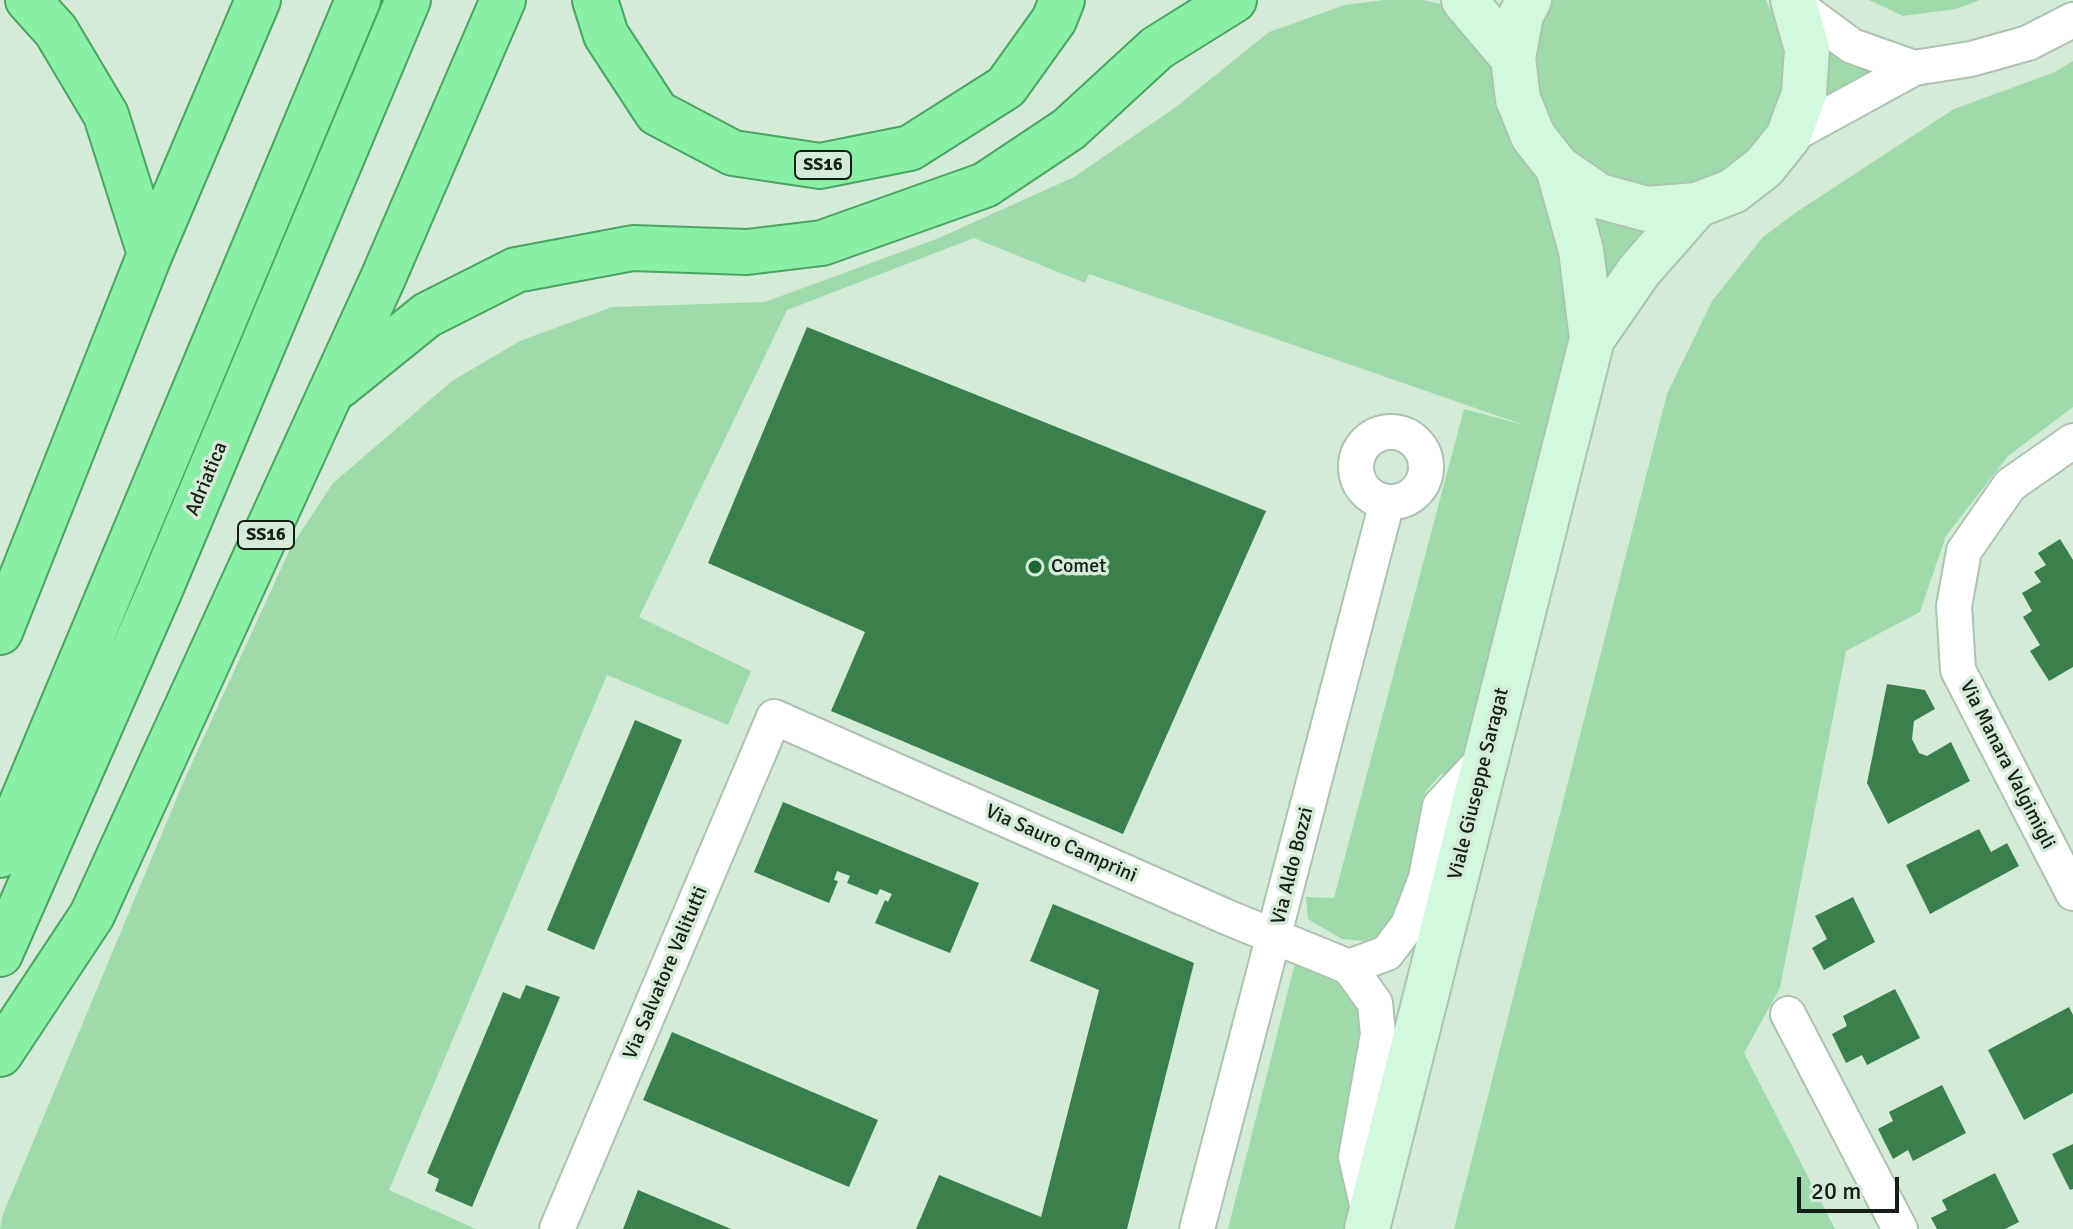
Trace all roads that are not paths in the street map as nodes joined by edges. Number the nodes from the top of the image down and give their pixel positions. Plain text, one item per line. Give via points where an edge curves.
1 (28, 0) edge
2 (258, 0) edge
3 (358, 0) edge
4 (408, 0) edge
5 (503, 0) edge
6 (595, 0) edge
7 (1062, 0) edge
8 (1234, 0) edge
9 (1464, 0) edge
10 (1529, 0) edge
11 (1794, 2) edge
12 (2073, 20) edge
13 (1513, 58) junction
14 (1914, 68) junction
15 (1788, 137) junction
16 (1558, 168) junction
17 (1697, 205) junction
18 (150, 254) junction
19 (1592, 339) junction
20 (331, 393) junction
21 (2073, 441) edge
22 (1387, 502) dead end
23 (0, 632) edge
24 (774, 717) joint
25 (1486, 757) junction
26 (0, 855) edge
27 (2073, 893) edge
28 (1275, 938) junction
29 (0, 954) edge
30 (1349, 967) junction
31 (1788, 1014) dead end
32 (0, 1054) edge
33 (1368, 1222) edge
34 (557, 1229) edge
35 (1197, 1229) edge
36 (1900, 1229) edge

1 - 18 highway via 56,31 106,115
2 - 18 highway
3 - 26 highway
4 - 29 highway, Adriatica
5 - 20 highway, SS16
6 - 7 highway, SS16 via 606,35 657,113 733,153 820,166 910,148 1006,87 1054,20
8 - 20 highway, SS16 via 1157,48 1069,129 985,185 822,243 747,252 633,248 516,270 427,315
9 - 13 main road
10 - 13 main road
11 - 14 street via 1852,46
11 - 15 main road via 1807,49 1804,94
12 - 14 street via 2028,43
13 - 16 main road via 1518,99 1533,136
14 - 15 street
15 - 17 main road via 1764,167 1733,191
16 - 17 main road via 1599,196 1623,203 1647,209
16 - 19 main road, Viale Giuseppe Saragat via 1581,250
17 - 19 main road, Viale Giuseppe Saragat via 1639,271
18 - 23 highway
19 - 25 main road, Viale Giuseppe Saragat
20 - 32 highway, SS16 via 92,915
21 - 27 street, Via Manara Valgimigli via 2010,485 1964,551 1954,606 1958,670
22 - 28 street, Via Aldo Bozzi
24 - 28 street, Via Sauro Camprini
24 - 34 street, Via Salvatore Valitutti
25 - 30 street via 1440,806 1426,878 1408,925 1387,953
25 - 33 main road, Viale Giuseppe Saragat
28 - 30 street, Via Sauro Camprini
28 - 35 street, Via Aldo Bozzi
30 - 33 street via 1375,1003 1378,1034 1356,1157
31 - 36 street

